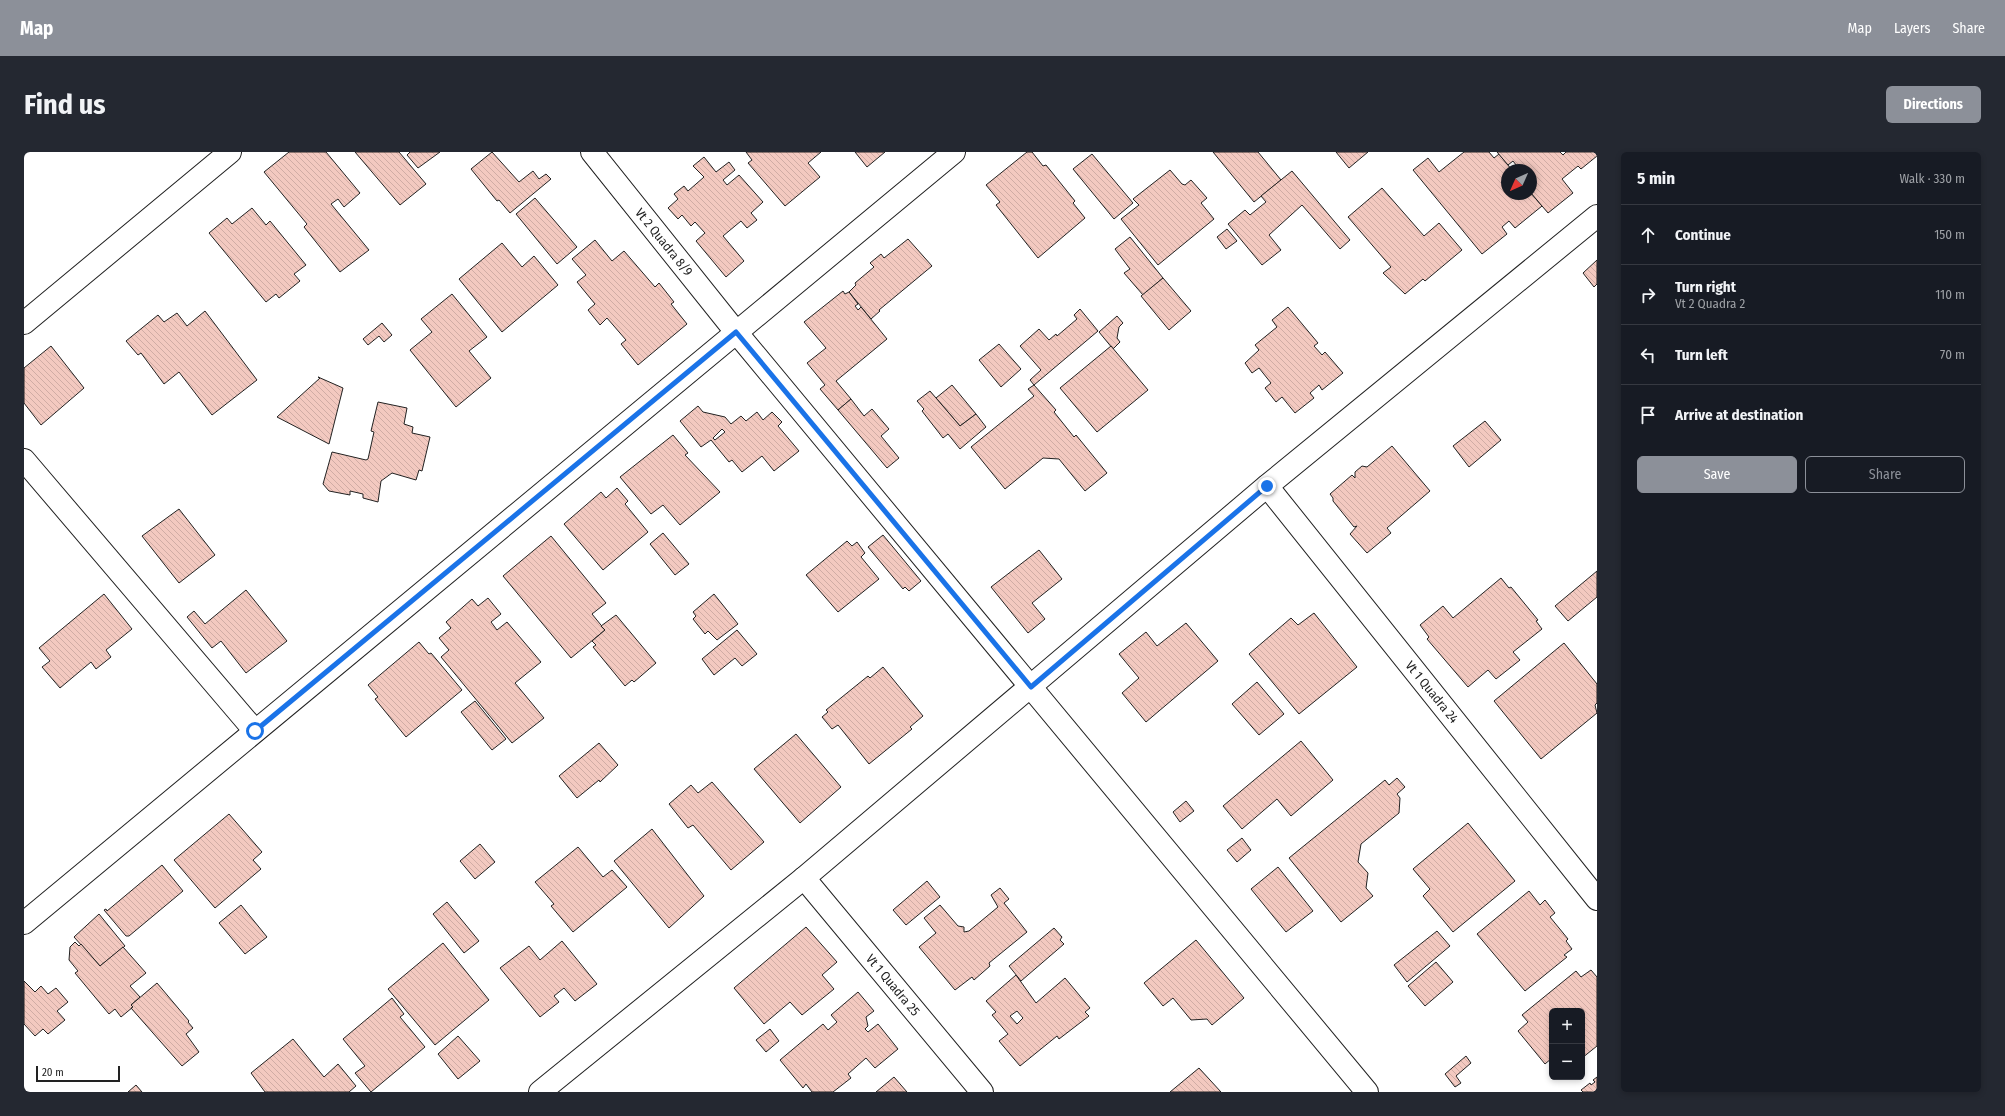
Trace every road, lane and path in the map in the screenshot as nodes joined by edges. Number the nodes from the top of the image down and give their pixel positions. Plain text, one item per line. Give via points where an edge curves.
1 (230, 152) edge
2 (592, 152) edge
3 (954, 152) edge
4 (1597, 216) edge
5 (24, 323) edge
6 (736, 332) junction
7 (24, 460) edge
8 (1267, 486) junction
9 (1031, 687) junction
10 (255, 731) junction
11 (804, 878) junction
12 (1597, 899) edge
13 (24, 923) edge
14 (540, 1092) edge
15 (982, 1092) edge
16 (1367, 1092) edge

1 - 5 street
2 - 6 street, Vt 2 Quadra 8/9
3 - 6 street
4 - 8 street
6 - 9 street, Vt 2 Quadra 8/9
6 - 10 street
7 - 10 street
8 - 9 street
8 - 12 street, Vt 1 Quadra 24
9 - 11 street
9 - 16 street, Vt 2 Quadra 8/9
10 - 13 street
11 - 14 street
11 - 15 street, Vt 1 Quadra 25

